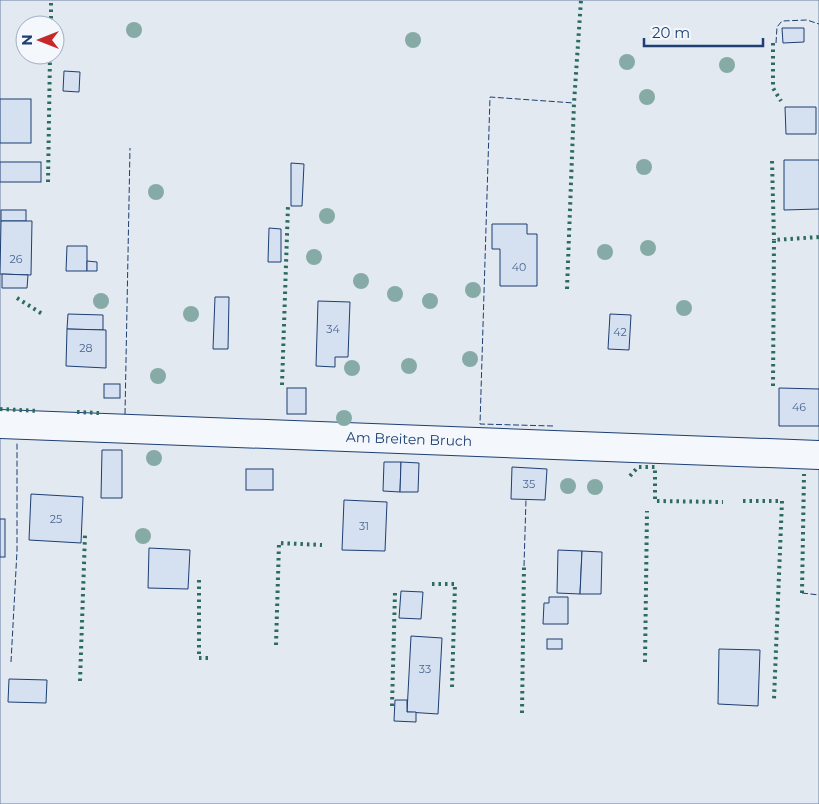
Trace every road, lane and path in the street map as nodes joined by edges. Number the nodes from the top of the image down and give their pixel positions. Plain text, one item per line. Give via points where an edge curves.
1 (0, 424) edge
2 (819, 455) edge

1 - 2 street, Am Breiten Bruch

